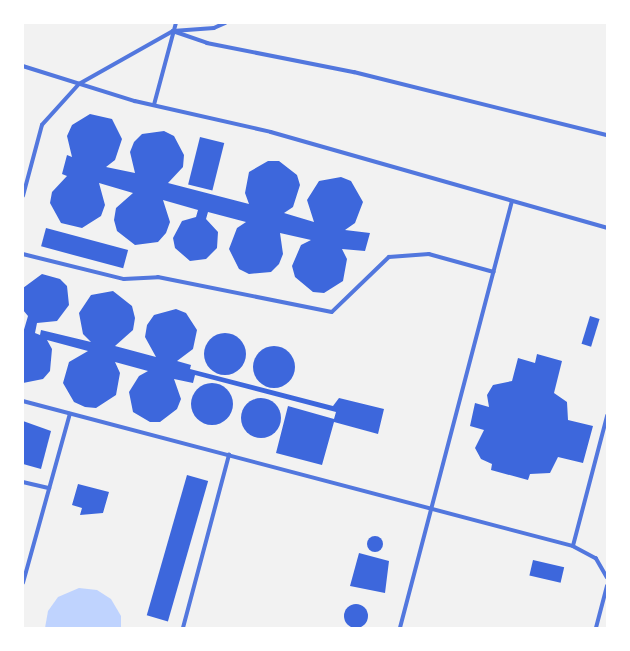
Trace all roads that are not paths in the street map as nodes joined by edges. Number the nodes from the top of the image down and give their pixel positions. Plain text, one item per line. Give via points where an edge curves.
1 (176, 23) edge
2 (225, 23) edge
3 (173, 31) junction
4 (23, 66) edge
5 (79, 84) junction
6 (154, 106) junction
7 (607, 135) edge
8 (23, 196) edge
9 (512, 202) junction
10 (607, 228) edge
11 (23, 254) edge
12 (494, 272) junction
13 (23, 401) edge
14 (70, 414) junction
15 (607, 416) edge
16 (601, 440) junction
17 (607, 443) edge
18 (229, 455) junction
19 (23, 482) edge
20 (49, 488) junction
21 (432, 506) junction
22 (573, 546) junction
23 (607, 577) edge
24 (23, 583) edge
25 (607, 586) edge
26 (183, 628) edge
27 (400, 628) edge
28 (596, 628) edge

1 - 3 lane
2 - 3 lane
3 - 5 lane
3 - 6 lane
3 - 7 lane via 207,43 354,72
4 - 5 lane
5 - 6 lane
5 - 8 lane via 42,125
6 - 9 lane via 271,132
9 - 10 lane
9 - 12 lane
11 - 12 lane via 124,279 158,277 332,313 389,257 429,254
12 - 21 lane
13 - 14 lane
14 - 18 lane
14 - 20 lane
15 - 16 lane
16 - 17 lane
16 - 22 lane
18 - 21 lane
18 - 26 lane
19 - 20 lane
20 - 24 lane
21 - 22 lane
21 - 27 lane
22 - 23 lane via 596,558
25 - 28 lane

